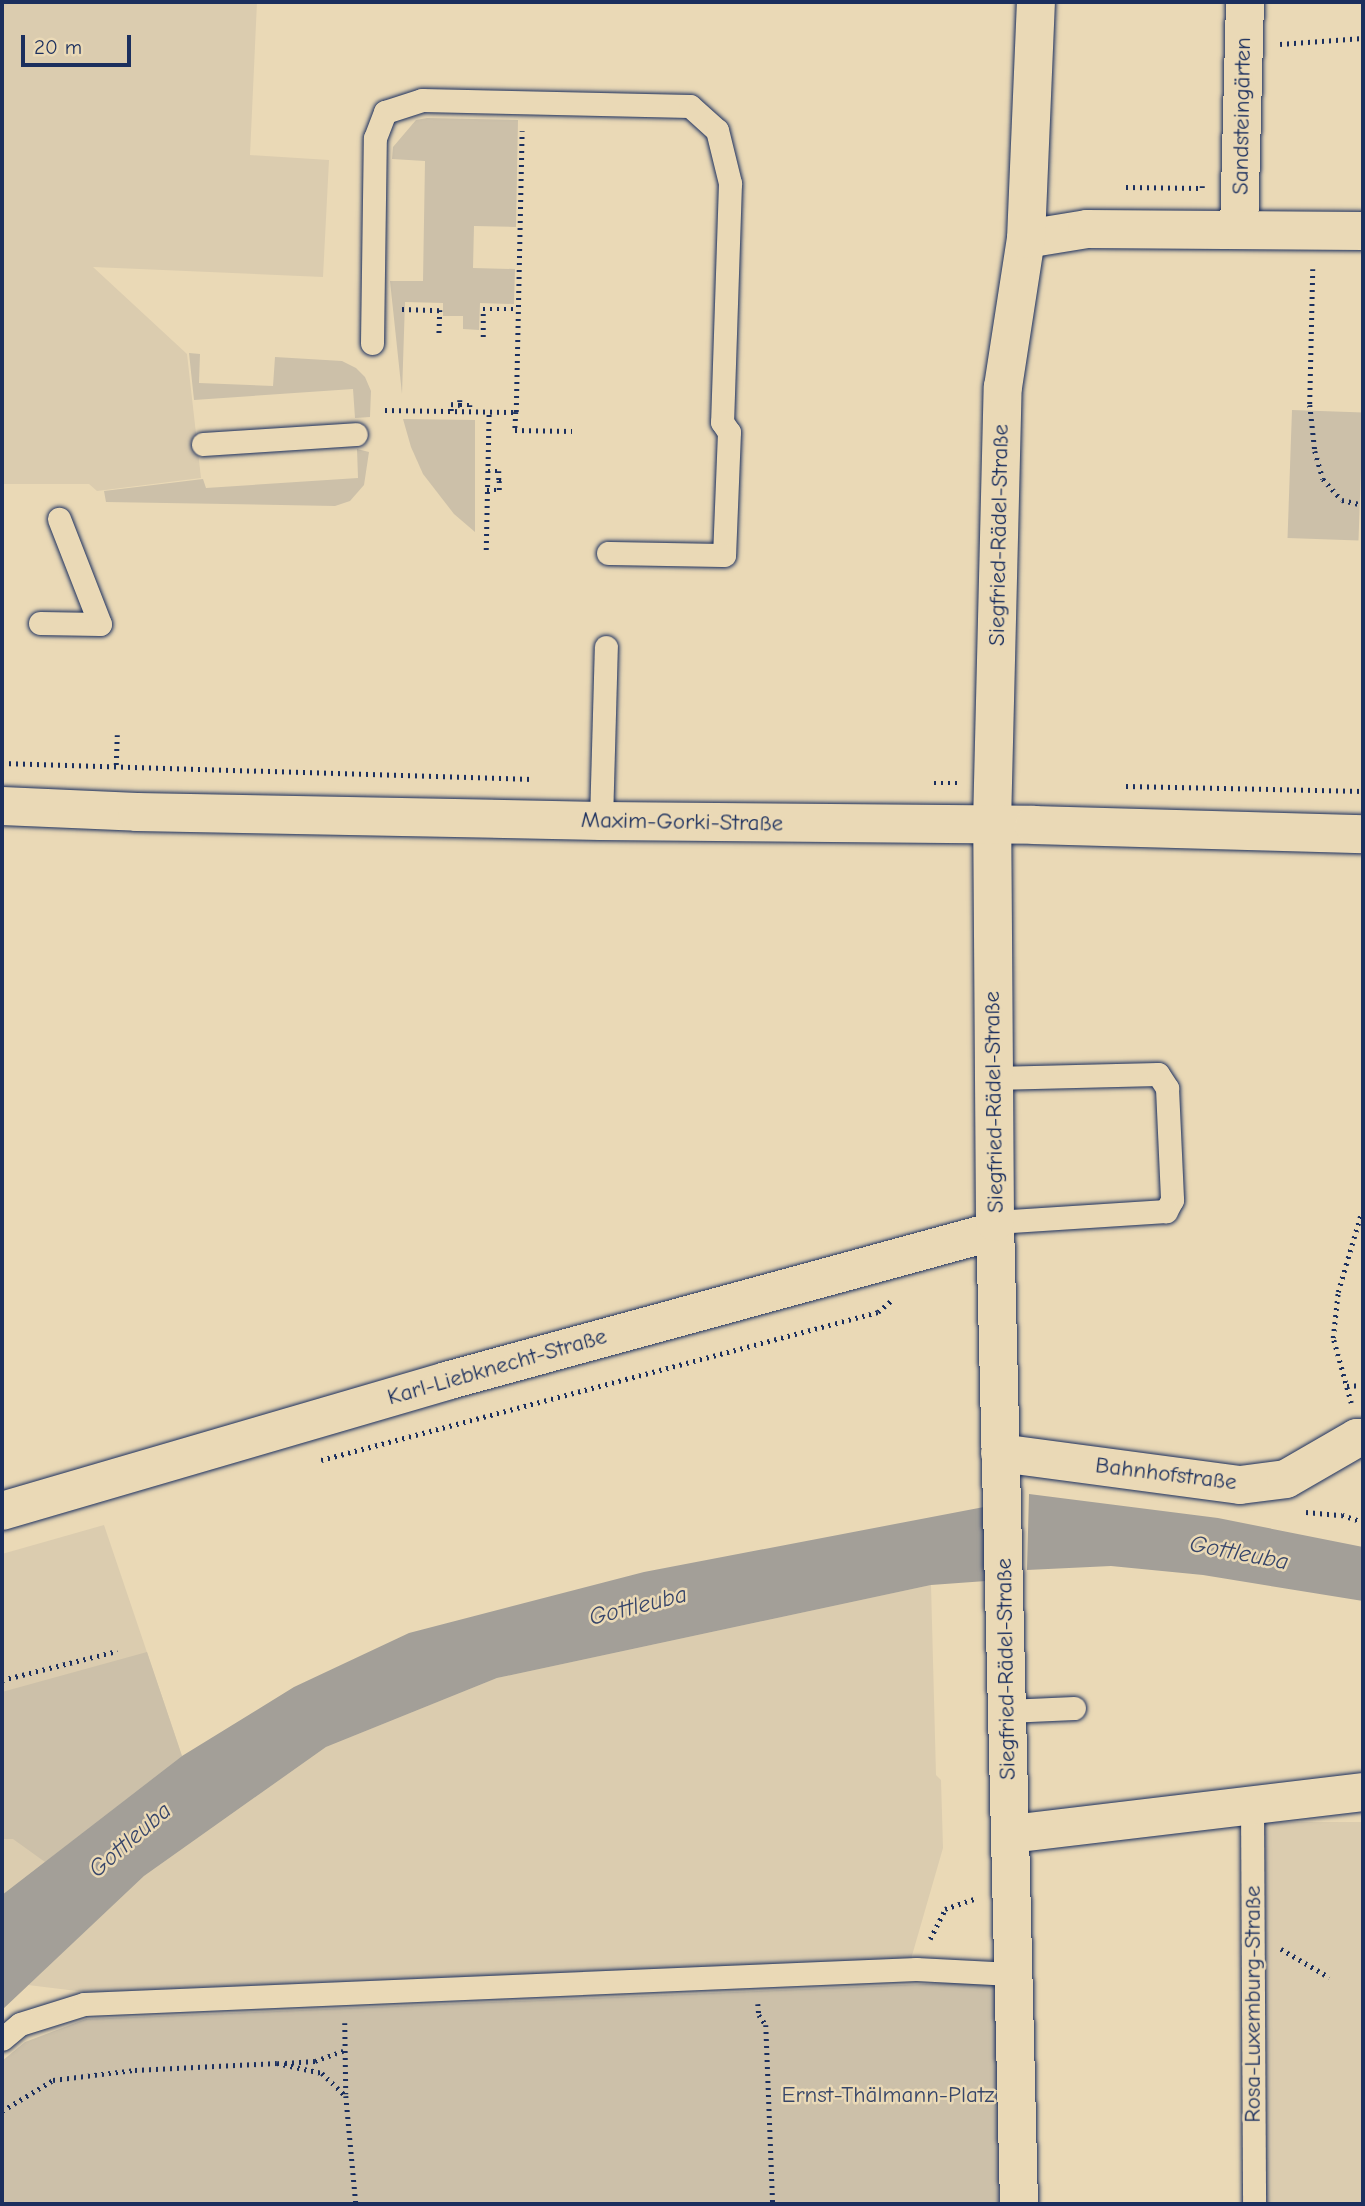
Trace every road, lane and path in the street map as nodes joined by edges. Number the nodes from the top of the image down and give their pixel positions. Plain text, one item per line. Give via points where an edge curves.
1 (1036, 2) edge
2 (1245, 2) edge
3 (1363, 38) edge
4 (1244, 47) junction
5 (523, 102) junction
6 (1203, 175) dead end
7 (1126, 187) dead end
8 (1239, 230) junction
9 (1314, 231) junction
10 (1363, 231) edge
11 (1026, 239) junction
12 (373, 308) junction
13 (518, 309) junction
14 (439, 336) dead end
15 (483, 337) dead end
16 (372, 343) dead end
17 (385, 410) dead end
18 (451, 411) junction
19 (470, 411) junction
20 (489, 412) junction
21 (516, 412) junction
22 (572, 431) dead end
23 (356, 434) dead end
24 (203, 444) dead end
25 (488, 471) junction
26 (487, 490) junction
27 (1363, 505) edge
28 (59, 519) dead end
29 (485, 550) dead end
30 (608, 552) dead end
31 (40, 624) dead end
32 (606, 647) dead end
33 (117, 735) dead end
34 (2, 763) edge
35 (116, 765) junction
36 (601, 781) junction
37 (993, 782) junction
38 (923, 783) dead end
39 (1112, 786) dead end
40 (1363, 792) edge
41 (2, 806) edge
42 (601, 821) junction
43 (992, 824) junction
44 (1363, 834) edge
45 (2, 974) edge
46 (9, 974) dead end
47 (993, 1078) junction
48 (1361, 1214) dead end
49 (995, 1226) junction
50 (903, 1296) dead end
51 (1363, 1385) edge
52 (1348, 1386) junction
53 (1360, 1438) edge
54 (1000, 1452) junction
55 (312, 1463) dead end
56 (2, 1511) edge
57 (1292, 1511) dead end
58 (1363, 1522) edge
59 (117, 1651) dead end
60 (2, 1680) edge
61 (1074, 1708) dead end
62 (1007, 1711) junction
63 (1363, 1792) edge
64 (1252, 1805) junction
65 (1011, 1834) junction
66 (1012, 1886) junction
67 (1253, 1932) junction
68 (916, 1969) junction
69 (1012, 1974) junction
70 (1329, 1978) dead end
71 (759, 2007) dead end
72 (345, 2025) dead end
73 (2, 2039) edge
74 (343, 2051) junction
75 (277, 2063) junction
76 (346, 2096) junction
77 (2, 2111) edge
78 (356, 2204) edge
79 (773, 2204) edge
80 (1019, 2204) edge
81 (1254, 2204) edge

1 - 11 street, Siegfried-Rädel-Straße
2 - 4 street, Sandsteingärten
3 - 4 path
4 - 8 street, Sandsteingärten
5 - 12 lane via 422,100 385,112 375,138
5 - 13 path
5 - 30 lane via 690,106 717,130 730,183 722,422 729,432 724,555
6 - 7 path via 1202,188
8 - 9 street
8 - 11 street via 1087,229
9 - 10 street
9 - 27 path via 1310,405 1315,451 1323,480 1342,500
11 - 37 street, Siegfried-Rädel-Straße via 1003,387
12 - 14 path via 440,310
12 - 16 lane
13 - 15 path via 483,309
13 - 21 path
17 - 18 path
18 - 19 path
18 - 19 path via 452,404 460,402 470,405
19 - 20 path
20 - 21 path
20 - 25 path
21 - 22 path via 515,430
23 - 24 lane
25 - 26 path
25 - 26 path via 499,471 501,481 499,491
26 - 29 path
28 - 31 lane via 100,624
32 - 36 lane
33 - 35 path
34 - 35 path
35 - 36 path
36 - 42 lane
37 - 38 path
37 - 43 street, Siegfried-Rädel-Straße
39 - 40 path
41 - 42 street, Maxim-Gorki-Straße
42 - 43 street, Maxim-Gorki-Straße
43 - 44 street, Maxim-Gorki-Straße
43 - 47 street, Siegfried-Rädel-Straße
45 - 46 path
47 - 49 street, Siegfried-Rädel-Straße
47 - 49 lane via 1158,1074 1167,1088 1172,1200 1166,1211
48 - 52 path via 1338,1292 1333,1338
49 - 54 street, Siegfried-Rädel-Straße
49 - 56 street, Karl-Liebknecht-Straße
50 - 55 path via 878,1312
51 - 52 path
52 - 53 path
53 - 54 street, Bahnhofstraße via 1286,1479 1240,1485
54 - 62 street, Siegfried-Rädel-Straße
57 - 58 path
59 - 60 path
61 - 62 lane
62 - 65 street, Siegfried-Rädel-Straße
63 - 64 street
64 - 65 street
64 - 67 lane, Rosa-Luxemburg-Straße
65 - 66 street, Siegfried-Rädel-Straße
66 - 68 path via 945,1909
66 - 69 street, Siegfried-Rädel-Straße
67 - 70 path
67 - 81 lane, Rosa-Luxemburg-Straße
68 - 69 lane
68 - 73 lane via 84,2004 20,2024
69 - 80 street, Siegfried-Rädel-Straße
71 - 79 path via 766,2025
72 - 74 path
74 - 75 path via 315,2061
74 - 76 path
75 - 76 path via 322,2073
75 - 77 path via 135,2070 53,2080
76 - 78 path

